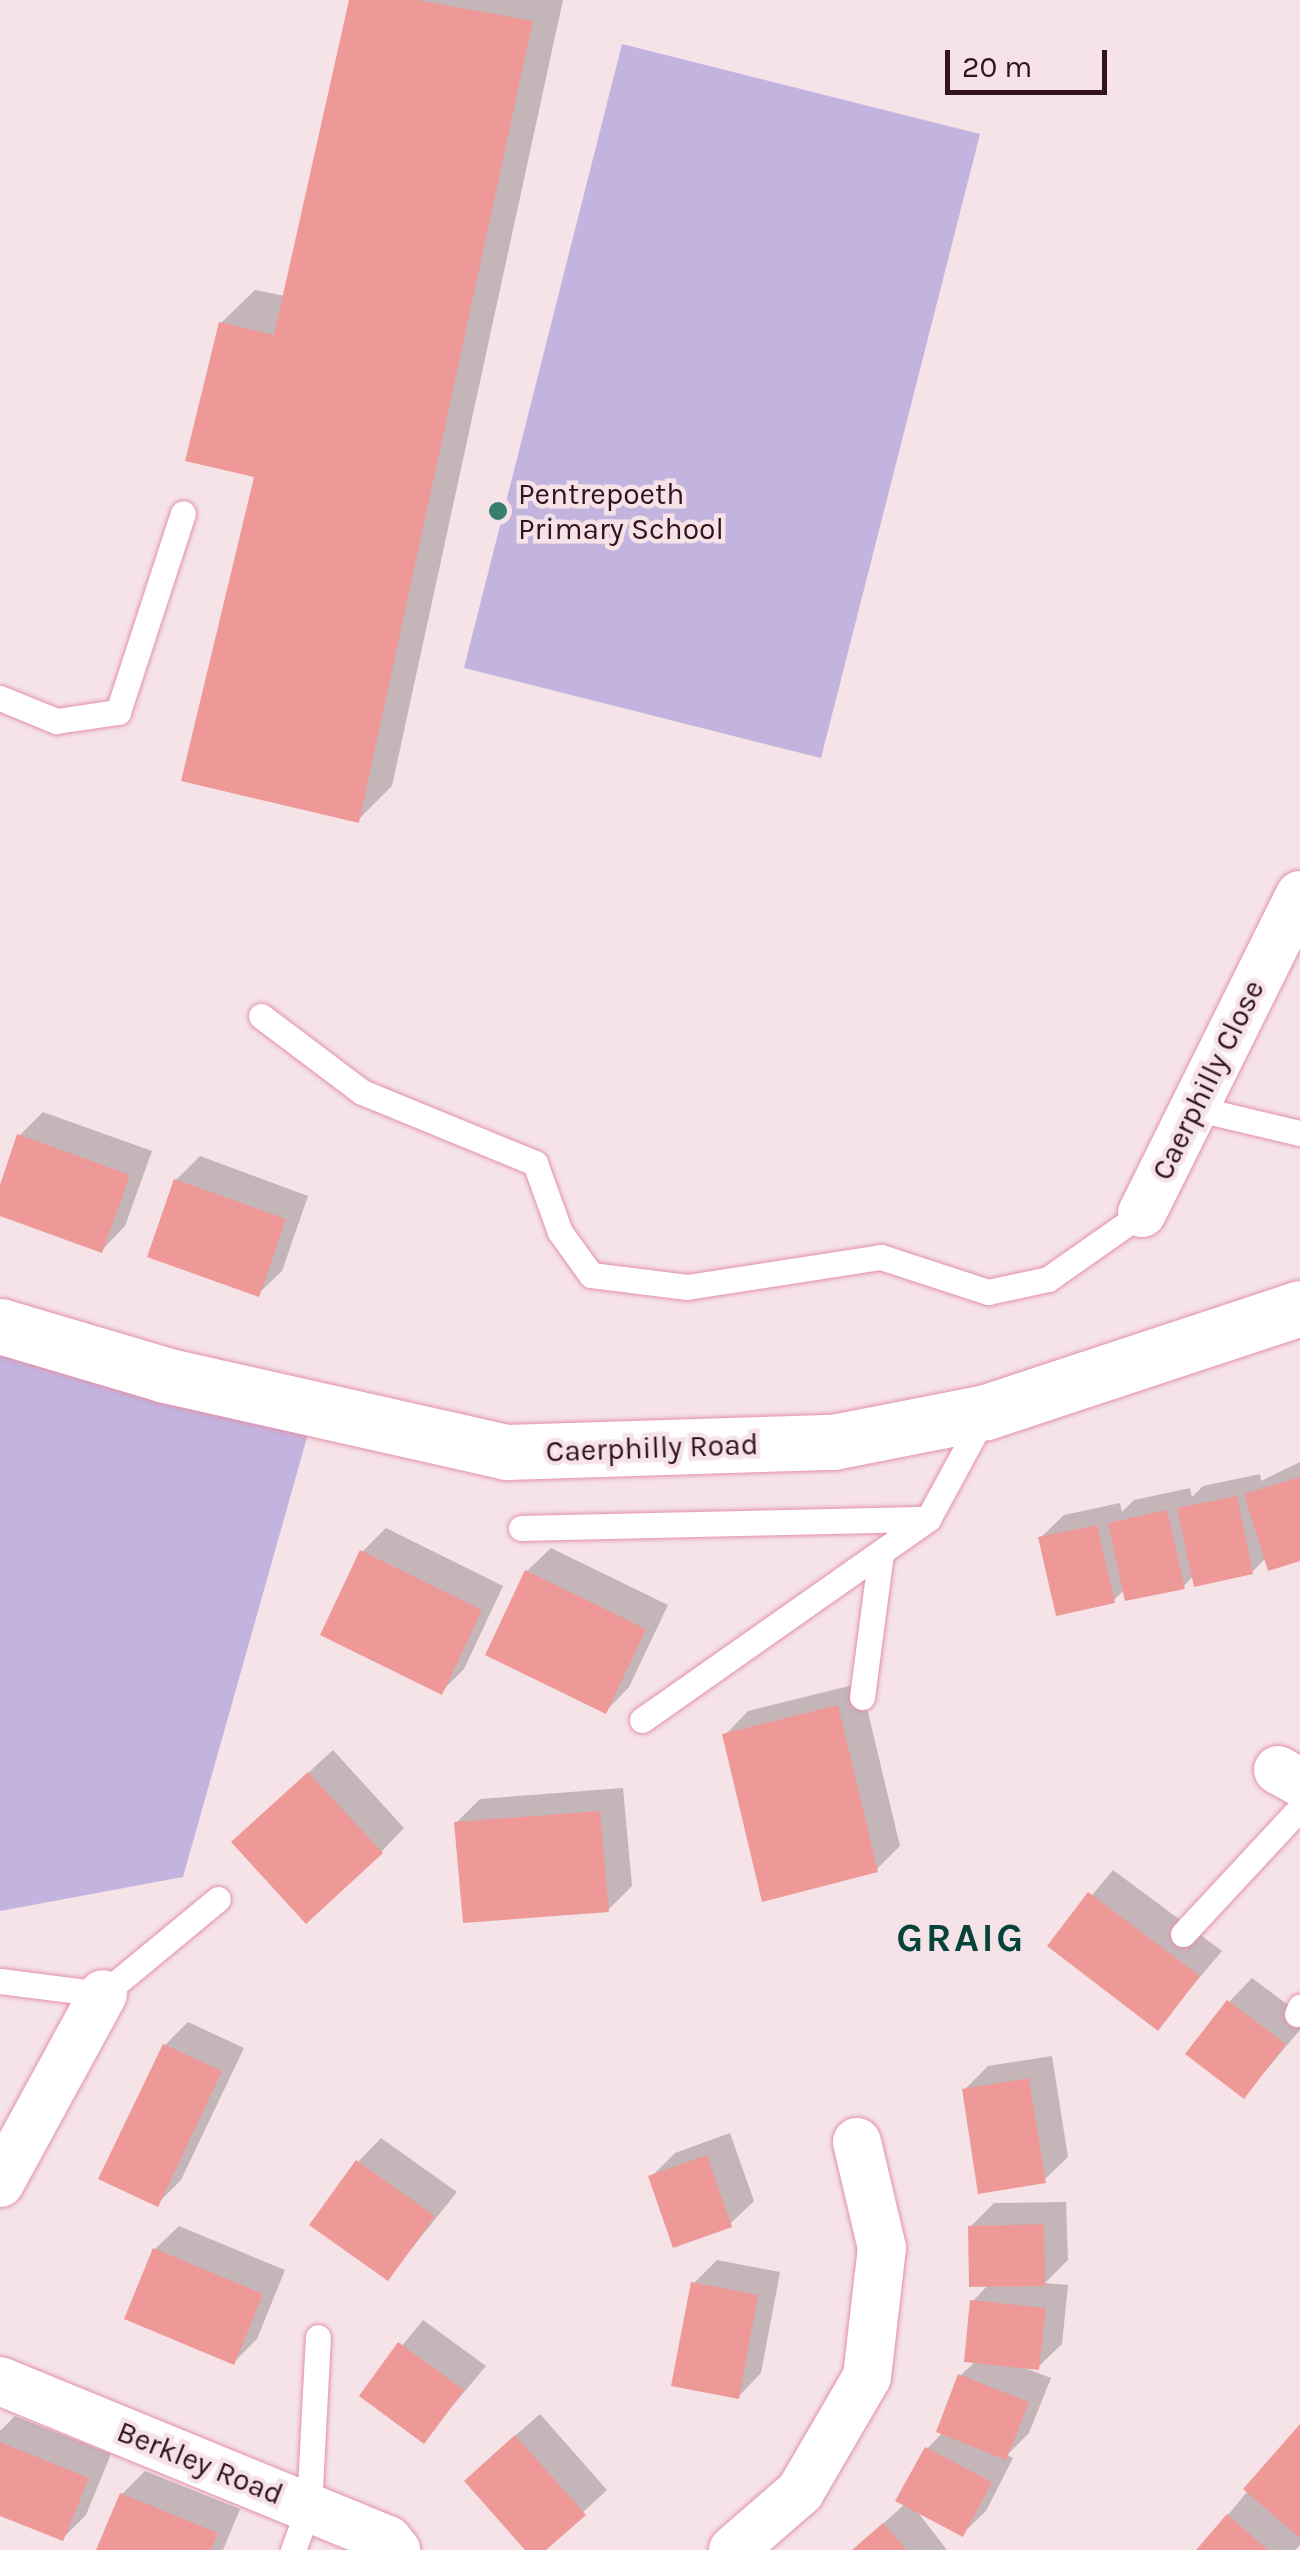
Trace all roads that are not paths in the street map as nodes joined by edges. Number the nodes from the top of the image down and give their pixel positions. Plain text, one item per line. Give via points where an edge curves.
1 (183, 513) dead end
2 (0, 698) edge
3 (1300, 894) edge
4 (261, 1016) dead end
5 (1194, 1108) junction
6 (1300, 1133) edge
7 (1142, 1213) joint
8 (1300, 1308) edge
9 (0, 1326) edge
10 (986, 1412) junction
11 (928, 1519) junction
12 (522, 1528) dead end
13 (882, 1552) junction
14 (862, 1698) dead end
15 (642, 1720) dead end
16 (1293, 1787) edge
17 (218, 1899) dead end
18 (1183, 1934) dead end
19 (0, 1981) edge
20 (104, 1994) junction
21 (856, 2142) dead end
22 (0, 2183) edge
23 (318, 2337) dead end
24 (0, 2381) edge
25 (301, 2529) edge
26 (396, 2550) edge
27 (733, 2550) edge

1 - 2 lane via 118,712 56,721
3 - 5 street, Caerphilly Close
4 - 7 lane via 362,1092 535,1163 560,1232 590,1274 687,1288 881,1257 988,1292 1048,1278
5 - 6 lane
5 - 7 street, Caerphilly Close
8 - 10 main road, Caerphilly Road
9 - 10 main road, Caerphilly Road via 165,1375 506,1452 833,1442
10 - 11 lane
11 - 12 lane
11 - 13 lane
13 - 14 lane
13 - 15 lane
16 - 18 lane
17 - 20 lane
19 - 20 lane
20 - 22 street
21 - 27 street via 882,2248 867,2377 800,2492
23 - 25 lane
24 - 25 street, Berkley Road
25 - 26 street, Berkley Road via 388,2540

